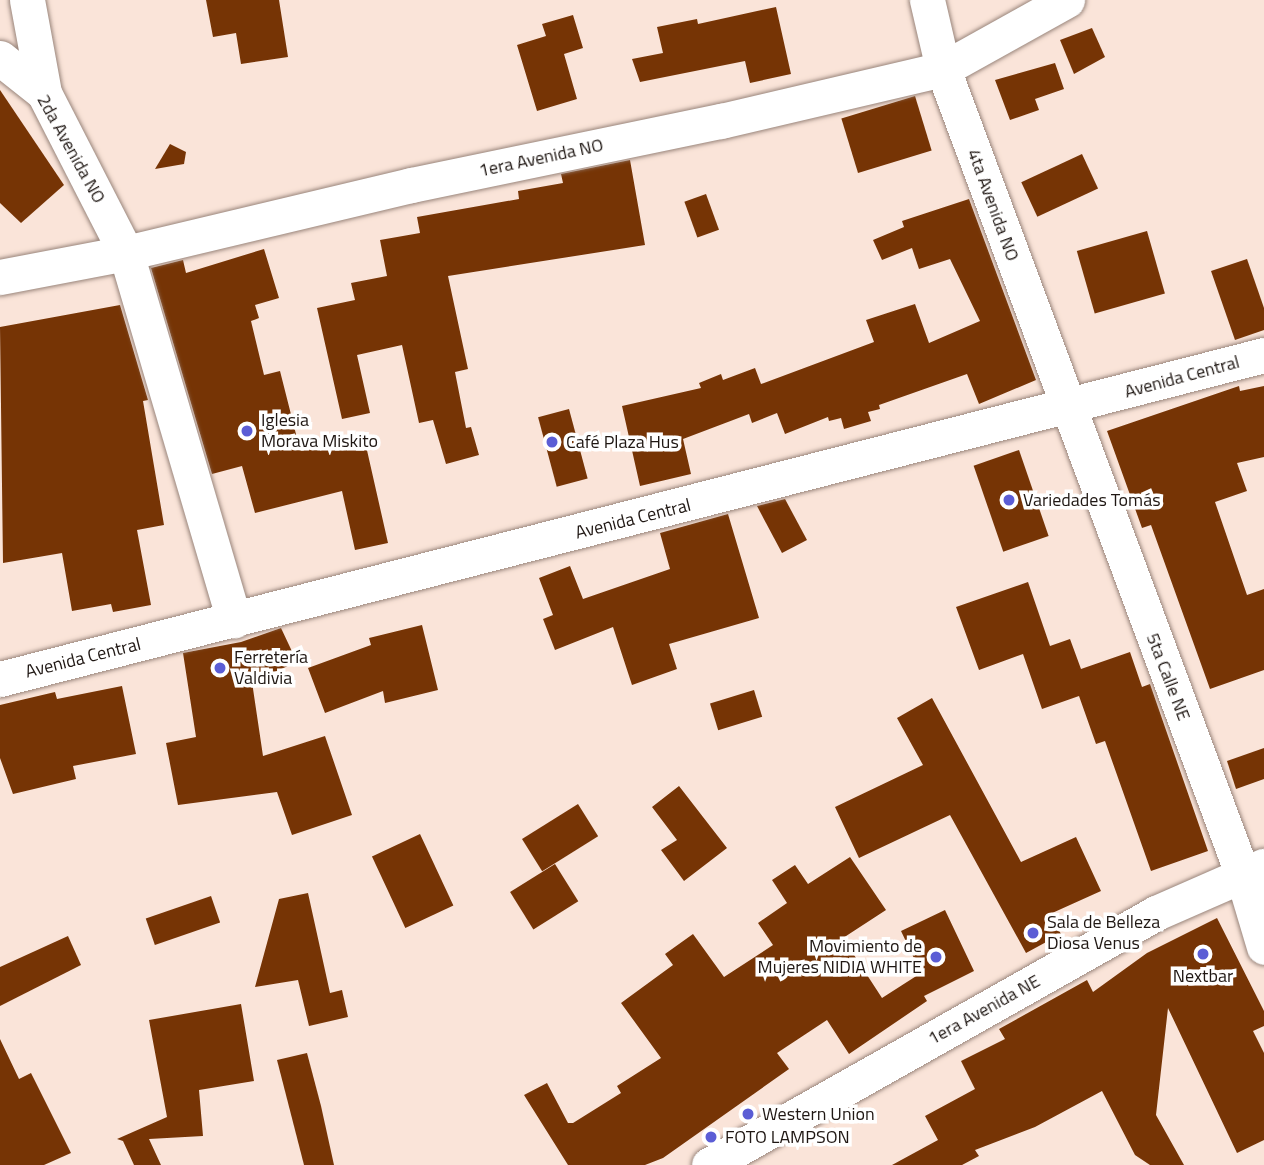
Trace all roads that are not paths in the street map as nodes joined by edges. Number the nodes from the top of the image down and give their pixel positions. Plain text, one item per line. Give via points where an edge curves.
1 (27, 0) edge
2 (927, 0) edge
3 (1067, 0) edge
4 (0, 58) edge
5 (943, 69) junction
6 (44, 93) junction
7 (126, 253) junction
8 (0, 277) edge
9 (1264, 355) edge
10 (1066, 409) junction
11 (234, 620) junction
12 (0, 678) edge
13 (1253, 869) edge
14 (1264, 947) edge
15 (709, 1165) edge

1 - 6 street
2 - 5 street, 4ta Avenida NO
3 - 5 street, 1era Avenida NO
4 - 6 street, 2da Avenida NO
5 - 7 street, 1era Avenida NO via 721,121 411,184
5 - 10 street, 4ta Avenida NO
6 - 7 street, 2da Avenida NO
7 - 8 street, 1era Avenida NO
7 - 11 street, 2da Avenida NO
9 - 10 street, Avenida Central
10 - 11 street, Avenida Central
10 - 13 street, 5ta Calle NE
11 - 12 street, Avenida Central
13 - 14 street, 5ta Calle NE
13 - 15 street, 1era Avenida NE via 1156,913

